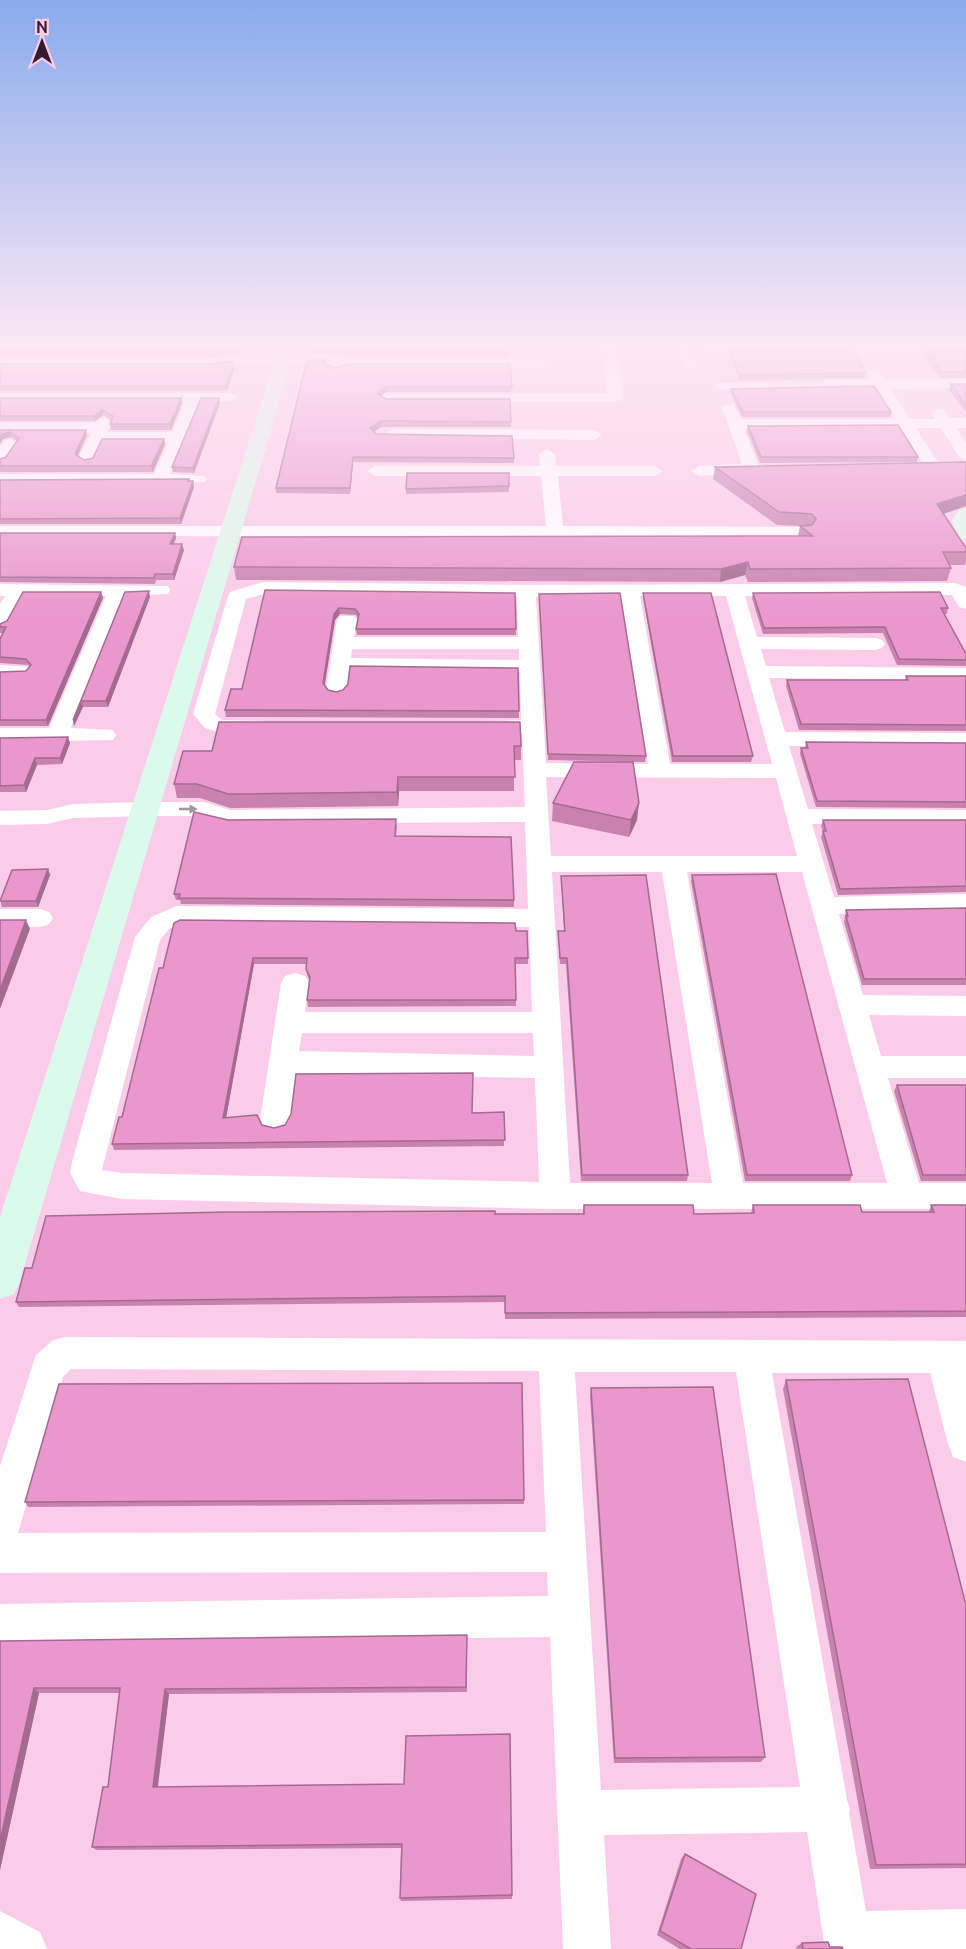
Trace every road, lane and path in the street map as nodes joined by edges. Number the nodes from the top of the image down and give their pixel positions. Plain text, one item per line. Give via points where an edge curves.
1 (546, 435) edge
2 (14, 436) edge
3 (81, 436) edge
4 (252, 436) edge
5 (740, 436) edge
6 (918, 436) edge
7 (954, 436) edge
8 (177, 437) joint
9 (378, 453) edge
10 (966, 455) edge
11 (0, 458) edge
12 (911, 467) edge
13 (950, 468) edge
14 (375, 471) junction
15 (655, 471) dead end
16 (699, 471) dead end
17 (548, 472) junction
18 (0, 479) edge
19 (160, 479) junction
20 (199, 479) dead end
21 (372, 490) dead end
22 (966, 514) edge
23 (555, 530) junction
24 (0, 531) edge
25 (221, 532) junction
26 (802, 532) edge
27 (966, 534) edge
28 (9, 590) edge
29 (118, 590) junction
30 (161, 590) dead end
31 (526, 591) junction
32 (630, 591) junction
33 (734, 591) junction
34 (966, 603) edge
35 (346, 620) dead end
36 (865, 621) edge
37 (0, 622) edge
38 (343, 643) junction
39 (748, 643) junction
40 (875, 644) junction
41 (529, 654) junction
42 (340, 664) junction
43 (0, 671) edge
44 (21, 671) edge
45 (757, 672) junction
46 (886, 673) junction
47 (966, 674) edge
48 (336, 690) edge
49 (273, 726) edge
50 (462, 727) edge
51 (532, 727) junction
52 (0, 735) edge
53 (57, 735) junction
54 (105, 735) dead end
55 (776, 739) junction
56 (966, 740) edge
57 (534, 770) junction
58 (660, 770) junction
59 (785, 771) junction
60 (537, 814) junction
61 (798, 816) junction
62 (966, 817) edge
63 (0, 818) edge
64 (142, 818) junction
65 (539, 864) junction
66 (674, 864) junction
67 (812, 864) junction
68 (966, 903) edge
69 (824, 906) junction
70 (0, 918) edge
71 (40, 918) dead end
72 (542, 918) junction
73 (295, 982) dead end
74 (852, 1005) junction
75 (966, 1006) edge
76 (547, 1022) junction
77 (289, 1023) junction
78 (284, 1062) junction
79 (549, 1067) junction
80 (869, 1067) junction
81 (966, 1067) edge
82 (275, 1120) dead end
83 (555, 1196) junction
84 (730, 1196) junction
85 (966, 1196) edge
86 (906, 1197) junction
87 (0, 1281) edge
88 (751, 1355) junction
89 (556, 1356) junction
90 (955, 1357) edge
91 (966, 1444) edge
92 (0, 1529) edge
93 (0, 1552) edge
94 (566, 1552) junction
95 (569, 1616) junction
96 (0, 1624) edge
97 (828, 1809) junction
98 (580, 1814) junction
99 (966, 1933) edge
100 (0, 1935) edge
101 (848, 1942) edge
102 (23, 1949) edge
103 (587, 1949) edge

1 - 17 street
2 - 11 street
3 - 8 street
4 - 25 street
5 - 16 street via 757,469
6 - 13 street
7 - 10 street
8 - 19 street
9 - 14 street
12 - 13 street
14 - 17 street
14 - 21 street
15 - 17 street
17 - 23 street
18 - 19 street
19 - 20 street
22 - 27 street
23 - 25 street
23 - 26 street
24 - 25 street
25 - 64 street
28 - 29 street
28 - 37 street
29 - 30 street
29 - 53 street
31 - 32 street
31 - 41 street
31 - 49 street via 263,588 242,593 237,596 204,714 213,726
32 - 33 street
32 - 58 street
33 - 34 street via 955,589
33 - 39 street
35 - 38 street
36 - 40 street
38 - 41 street
38 - 42 street
39 - 40 street
39 - 45 street
40 - 46 street
41 - 42 street
41 - 51 street
42 - 48 street
43 - 44 street
45 - 46 street
45 - 55 street
46 - 47 street
50 - 51 street
51 - 57 street
52 - 53 street
53 - 54 street
55 - 56 street
55 - 59 street
57 - 58 street
57 - 60 street
58 - 59 street
59 - 61 street
60 - 64 street via 229,817 203,828
60 - 65 street
61 - 62 street
61 - 67 street
63 - 64 street via 47,817 65,827 79,819
64 - 87 street
65 - 66 street
65 - 72 street
66 - 67 street
66 - 84 street
67 - 69 street
68 - 69 street
69 - 74 street
70 - 71 street
72 - 76 street
72 - 83 street via 177,915 160,923 148,937 86,1173 91,1182 113,1186
73 - 77 street
74 - 75 street
74 - 80 street
76 - 77 street
76 - 79 street
77 - 78 street
78 - 79 street
78 - 82 street
79 - 83 street
80 - 81 street
80 - 86 street
83 - 84 street
84 - 86 street
85 - 86 street
88 - 89 street
88 - 90 street
88 - 97 street
89 - 92 street via 64,1353 48,1367
89 - 94 street
90 - 91 street
93 - 94 street
94 - 95 street
95 - 96 street
95 - 98 street
97 - 98 street
97 - 101 street
98 - 103 street
99 - 101 street
100 - 102 street

